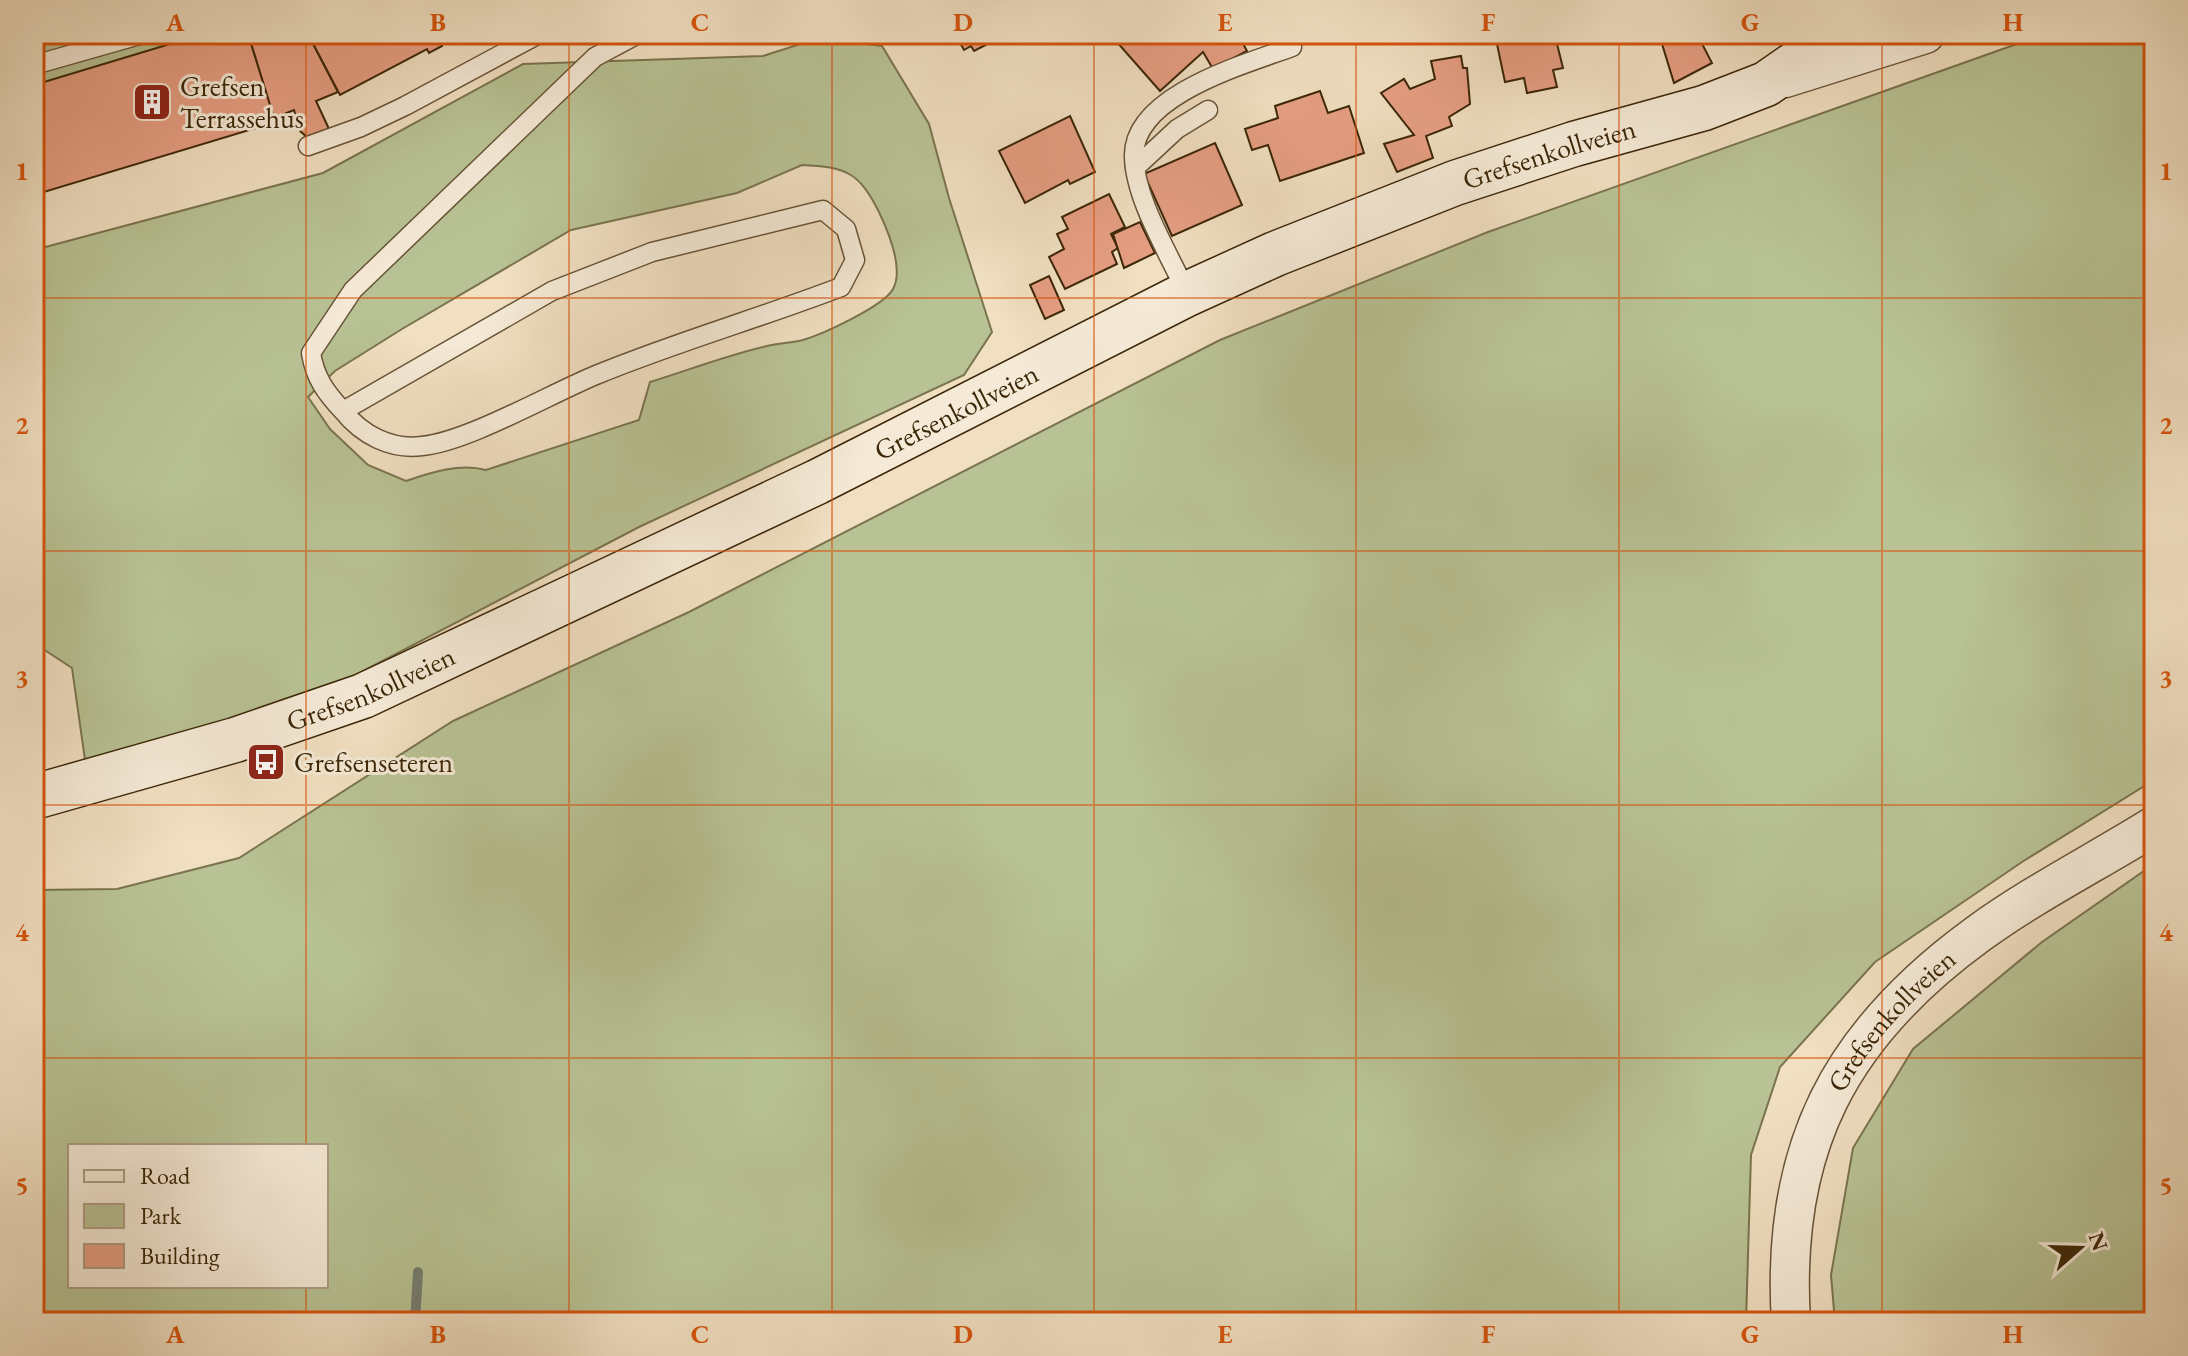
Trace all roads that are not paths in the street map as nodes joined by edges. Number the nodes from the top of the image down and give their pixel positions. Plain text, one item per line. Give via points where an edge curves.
1 (143, 34) edge
2 (539, 34) edge
3 (638, 34) edge
4 (1838, 34) edge
5 (1925, 34) edge
6 (1882, 41) edge
7 (1292, 47) dead end
8 (34, 65) edge
9 (1766, 84) junction
10 (1208, 110) dead end
11 (308, 146) dead end
12 (1135, 168) junction
13 (1187, 294) junction
14 (343, 411) junction
15 (34, 797) edge
16 (2154, 826) edge
17 (1791, 1322) edge

1 - 8 lane
2 - 11 lane via 405,106
3 - 14 lane via 584,67 353,290 311,353 321,386
4 - 9 street
5 - 6 street, Grefsenkollveien
6 - 9 street, Grefsenkollveien
7 - 12 lane via 1202,81 1160,106 1141,132 1133,153
9 - 13 street, Grefsenkollveien via 1704,108 1455,183
10 - 12 lane via 1177,129
12 - 13 lane
13 - 15 street, Grefsenkollveien via 843,469 363,696 235,740
14 - 14 lane via 552,291 652,252 823,210 846,229 855,260 841,287 651,352 468,432 422,447 380,442
16 - 17 street, Grefsenkollveien via 1980,932 1907,995 1854,1053 1816,1123 1797,1190

